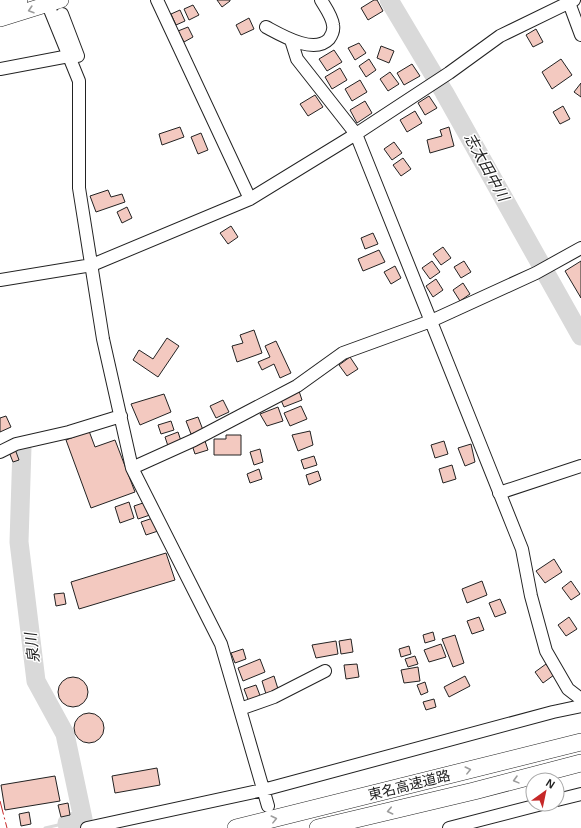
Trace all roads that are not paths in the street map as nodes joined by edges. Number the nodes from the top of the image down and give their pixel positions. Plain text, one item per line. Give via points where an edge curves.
1 (20, 0) edge
2 (156, 0) edge
3 (320, 0) edge
4 (571, 1) edge
5 (54, 5) edge
6 (0, 6) edge
7 (0, 19) edge
8 (266, 27) dead end
9 (581, 35) edge
10 (291, 40) junction
11 (69, 56) junction
12 (0, 69) edge
13 (78, 77) junction
14 (356, 134) junction
15 (250, 199) junction
16 (581, 248) edge
17 (92, 266) junction
18 (0, 280) edge
19 (431, 321) junction
20 (120, 416) junction
21 (0, 452) edge
22 (581, 466) edge
23 (132, 468) junction
24 (499, 493) junction
25 (325, 671) dead end
26 (581, 699) edge
27 (581, 706) edge
28 (240, 709) junction
29 (581, 742) edge
30 (581, 763) edge
31 (263, 790) junction
32 (581, 794) edge
33 (565, 798) edge
34 (268, 806) dead end
35 (525, 808) edge
36 (455, 827) edge
37 (87, 828) edge
38 (236, 828) edge
39 (318, 828) edge

1 - 6 main road
2 - 15 street
3 - 10 street via 333,25 333,34 328,41 303,44
4 - 9 street
4 - 14 street via 500,36
5 -> 7 main road
5 - 11 street
5 - 13 street via 85,75
8 - 10 street
10 - 14 street via 297,59
11 - 12 street
11 - 13 street
13 - 17 street via 80,188
14 - 15 street
14 - 19 street
15 - 17 street
16 - 19 street via 536,273
17 - 18 street
17 - 20 street via 103,339
19 - 23 street via 343,353 297,386 194,440
19 - 24 street
20 - 21 street via 70,432 16,444
20 - 23 street
22 - 24 street
23 - 28 street via 221,644
24 - 26 street via 522,549 531,596 546,651 568,690
25 - 28 street via 274,697
27 - 31 street
28 - 31 street
38 -> 29 highway, 東名高速道路
30 -> 39 highway, 東名高速道路
31 - 34 street
31 - 37 street
32 - 33 street
35 - 36 street

